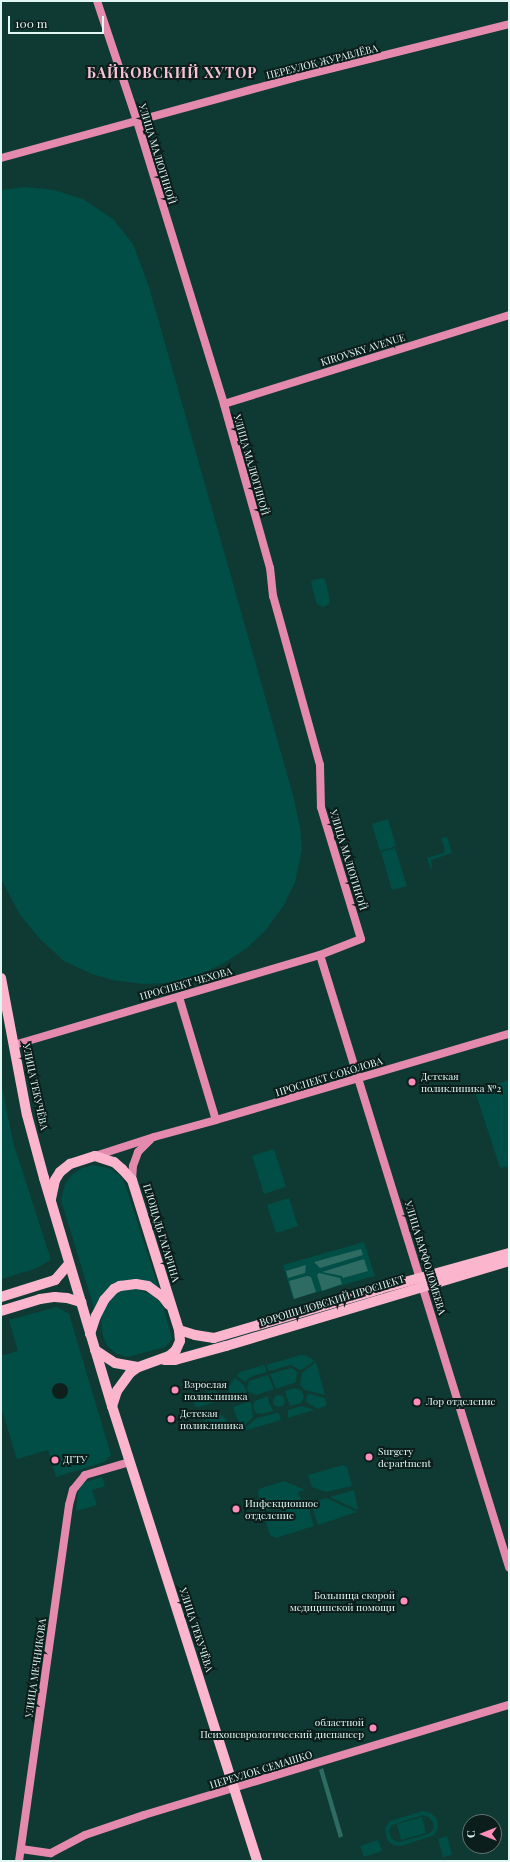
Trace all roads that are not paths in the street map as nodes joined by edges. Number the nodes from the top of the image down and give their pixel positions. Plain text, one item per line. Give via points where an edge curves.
1 (97, 1) edge
2 (509, 24) edge
3 (137, 121) junction
4 (1, 158) edge
5 (509, 315) edge
6 (224, 404) junction
7 (361, 939) joint
8 (320, 955) junction
9 (1, 978) edge
10 (179, 997) junction
11 (509, 1034) edge
12 (14, 1045) junction
13 (358, 1078) junction
14 (216, 1120) junction
15 (154, 1137) junction
16 (95, 1156) junction
17 (132, 1180) junction
18 (50, 1200) junction
19 (509, 1253) edge
20 (509, 1261) edge
21 (70, 1264) junction
22 (421, 1282) junction
23 (1, 1297) edge
24 (81, 1302) junction
25 (172, 1308) junction
26 (1, 1311) edge
27 (179, 1330) junction
28 (90, 1334) junction
29 (95, 1350) junction
30 (162, 1360) junction
31 (138, 1367) junction
32 (112, 1406) junction
33 (130, 1462) junction
34 (509, 1567) edge
35 (509, 1705) edge
36 (234, 1789) junction
37 (21, 1849) junction
38 (19, 1861) edge
39 (257, 1861) edge

1 - 3 main road, УЛИЦА МАЛЮГИНОЙ
2 - 3 main road, ПЕРЕУЛОК ЖУРАВЛЁВА via 293,78
3 - 4 main road, ПЕРЕУЛОК ЖУРАВЛЁВА
3 - 6 main road, УЛИЦА МАЛЮГИНОЙ
5 - 6 main road, KIROVSKY AVENUE
6 - 7 main road, УЛИЦА МАЛЮГИНОЙ via 270,568 273,596 320,765 322,807
7 - 8 main road, ПРОСПЕКТ ЧЕХОВА
8 - 10 main road, ПРОСПЕКТ ЧЕХОВА
8 - 13 main road, УЛИЦА ВАРФОЛОМЕЕВА
9 - 12 main road, УЛИЦА ТЕКУЧЁВА
10 - 12 main road, ПРОСПЕКТ ЧЕХОВА
10 - 14 main road
11 - 13 main road, ПРОСПЕКТ СОКОЛОВА
12 - 18 main road, УЛИЦА ТЕКУЧЁВА via 27,1116
13 - 14 main road, ПРОСПЕКТ СОКОЛОВА
13 - 22 main road, УЛИЦА ВАРФОЛОМЕЕВА
14 - 15 main road, ПРОСПЕКТ СОКОЛОВА
15 - 16 main road, ПРОСПЕКТ СОКОЛОВА
15 - 17 main road via 138,1152
16 - 17 main road, ПЛОЩАДЬ ГАГАРИНА via 114,1162
16 - 18 main road via 64,1168 56,1180
17 - 25 main road, ПЛОЩАДЬ ГАГАРИНА
18 - 21 main road
19 - 22 main road, ВОРОШИЛОВСКИЙ ПРОСПЕКТ
20 - 22 main road, ВОРОШИЛОВСКИЙ ПРОСПЕКТ
21 - 23 main road via 55,1280
21 - 24 main road
22 - 27 main road, ВОРОШИЛОВСКИЙ ПРОСПЕКТ via 214,1338 200,1337
22 - 30 main road, ВОРОШИЛОВСКИЙ ПРОСПЕКТ via 226,1346 175,1360
22 - 34 main road, УЛИЦА ВАРФОЛОМЕЕВА
24 - 26 main road via 55,1297
24 - 28 main road
25 - 27 main road, ПЛОЩАДЬ ГАГАРИНА
25 - 28 main road via 162,1296 148,1286 120,1286 104,1300
27 - 30 main road, ПЛОЩАДЬ ГАГАРИНА via 178,1348
28 - 29 main road
29 - 31 main road, ПЛОЩАДЬ ГАГАРИНА via 115,1363
29 - 32 main road, УЛИЦА ТЕКУЧЁВА
30 - 31 main road, ПЛОЩАДЬ ГАГАРИНА
31 - 32 main road, ПЛОЩАДЬ ГАГАРИНА via 124,1379
32 - 33 main road, УЛИЦА ТЕКУЧЁВА
33 - 36 main road, УЛИЦА ТЕКУЧЁВА
33 - 37 main road, УЛИЦА МЕЧНИКОВА via 85,1475 73,1490
35 - 36 main road, ПЕРЕУЛОК СЕМАШКО
36 - 37 main road, ПЕРЕУЛОК СЕМАШКО via 85,1836 51,1852
36 - 39 main road, УЛИЦА ТЕКУЧЁВА
37 - 38 main road, УЛИЦА МЕЧНИКОВА

